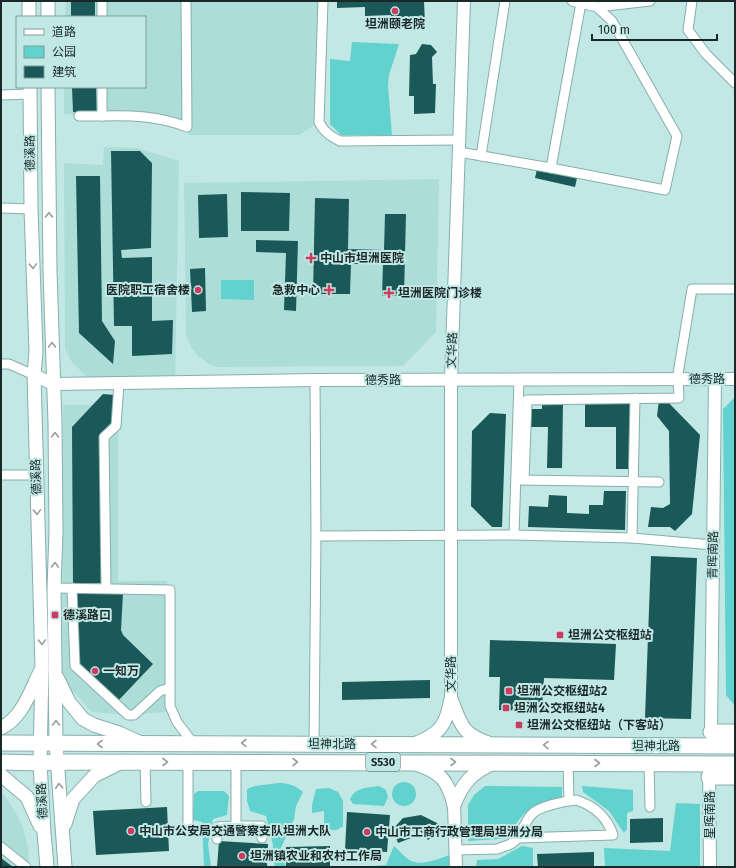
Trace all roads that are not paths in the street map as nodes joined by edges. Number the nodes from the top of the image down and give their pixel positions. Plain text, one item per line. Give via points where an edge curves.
1 (29, 1) edge
2 (48, 1) edge
3 (102, 1) edge
4 (186, 1) edge
5 (322, 1) edge
6 (464, 1) edge
7 (506, 1) edge
8 (572, 1) edge
9 (650, 1) edge
10 (692, 1) edge
11 (581, 3) junction
12 (597, 7) junction
13 (29, 16) edge
14 (48, 16) edge
15 (102, 16) edge
16 (735, 83) edge
17 (48, 88) edge
18 (102, 88) edge
19 (30, 90) edge
20 (1, 95) edge
21 (78, 116) dead end
22 (102, 116) junction
23 (459, 146) junction
24 (481, 156) junction
25 (551, 168) junction
26 (1, 208) edge
27 (31, 209) junction
28 (735, 289) edge
29 (1, 364) edge
30 (34, 375) junction
31 (715, 379) junction
32 (735, 379) edge
33 (315, 380) junction
34 (451, 380) junction
35 (518, 380) junction
36 (678, 380) junction
37 (53, 384) junction
38 (119, 384) junction
39 (635, 398) junction
40 (1, 475) edge
41 (36, 475) junction
42 (520, 480) junction
43 (633, 482) junction
44 (660, 482) dead end
45 (451, 534) junction
46 (514, 535) junction
47 (316, 536) junction
48 (632, 538) junction
49 (713, 545) junction
50 (54, 588) junction
51 (72, 588) junction
52 (106, 588) junction
53 (49, 666) junction
54 (170, 688) junction
55 (451, 699) junction
56 (1, 728) edge
57 (711, 732) joint
58 (734, 736) edge
59 (41, 742) junction
60 (1, 743) edge
61 (56, 743) junction
62 (192, 743) junction
63 (142, 744) junction
64 (314, 744) junction
65 (413, 744) junction
66 (494, 744) junction
67 (1, 762) edge
68 (56, 762) junction
69 (122, 762) junction
70 (145, 762) junction
71 (188, 762) junction
72 (236, 762) junction
73 (409, 762) junction
74 (495, 762) junction
75 (40, 763) junction
76 (568, 763) junction
77 (649, 764) junction
78 (735, 764) edge
79 (709, 771) junction
80 (1, 775) edge
81 (735, 777) edge
82 (570, 801) junction
83 (146, 802) dead end
84 (454, 805) junction
85 (650, 807) dead end
86 (188, 826) dead end
87 (236, 826) junction
88 (63, 830) junction
89 (44, 833) junction
90 (262, 838) dead end
91 (518, 838) junction
92 (218, 839) dead end
93 (1, 847) edge
94 (455, 850) junction
95 (26, 867) edge
96 (47, 867) edge
97 (65, 867) edge
98 (456, 867) edge
99 (710, 867) edge

1 - 13 main road
2 - 14 main road
3 - 15 street
4 - 22 street via 187,127 141,116
5 - 23 street via 319,122 327,134 340,141
6 - 23 street, 文华路
7 - 24 street
8 - 11 street
9 - 12 street
10 - 16 street via 688,30 706,54
11 - 12 street
11 - 25 street
12 - 25 street via 612,21 677,136 665,190
37 -> 17 main road, 德溪路
18 - 22 street
19 - 20 street
19 - 27 main road, 德溪路
21 - 22 street
23 - 24 street
23 - 34 street, 文华路
24 - 25 street
26 - 27 street
27 -> 30 main road, 德溪路 via 36,352
28 - 36 street via 692,289
29 - 30 street via 9,364
30 - 37 street, 德秀路
30 - 41 main road, 德溪路
31 - 32 street, 德秀路
31 - 36 street, 德秀路
31 - 49 street, 青晖南路
33 - 34 street, 德秀路
33 - 38 street, 德秀路
33 - 47 street
34 - 35 street, 德秀路
34 - 45 street, 文华路
35 - 36 street, 德秀路
35 - 42 street
36 - 39 street via 679,398
37 - 38 street, 德秀路
50 -> 37 main road, 德溪路 via 56,532
38 - 52 street via 116,426 104,437
39 - 42 street via 527,400
39 - 43 street
40 - 41 street
41 -> 53 main road, 德溪路
42 - 43 street
42 - 46 street
43 - 44 street
43 - 48 street
45 - 46 street
45 - 47 street
45 - 55 street, 文华路
46 - 48 street
47 - 64 street
48 - 49 street
49 - 57 street, 青晖南路
50 - 51 street
50 - 53 main road, 德溪路
51 - 52 street
51 - 54 street via 75,666 128,715 134,715 160,690
52 - 54 street via 170,590
53 - 56 main road via 18,715
53 - 59 main road, 德溪路
61 -> 53 main road, 德溪路
53 - 63 main road via 69,702 83,719
54 - 62 street via 170,706 177,722
55 - 65 main road via 447,719 439,731
55 - 66 main road via 463,729 468,734
57 - 58 main road
58 -> 66 main road, 坦神北路 / S530
59 - 60 main road, 坦神北路 / S530
59 - 61 main road, 坦神北路 / S530
59 - 75 main road, 德溪路
63 -> 61 main road, 坦神北路 / S530
61 - 68 main road, 德溪路
62 - 63 main road, 坦神北路 / S530
64 -> 62 main road, 坦神北路 / S530
65 -> 64 main road, 坦神北路 / S530
65 - 66 main road, 坦神北路 / S530
67 - 75 main road
68 - 69 main road, 坦神北路 / S530
68 - 75 main road, 坦神北路
88 -> 68 main road, 德溪路
69 - 70 main road, 坦神北路 / S530
69 - 88 main road via 94,776 73,799
70 -> 71 main road, 坦神北路 / S530
70 - 83 street
71 - 72 main road, 坦神北路 / S530
71 - 86 street
72 -> 73 main road, 坦神北路 / S530
72 - 87 street
73 -> 74 main road, 坦神北路 / S530
73 - 84 main road via 439,775 446,782
74 - 76 main road, 坦神北路 / S530
74 - 84 main road via 465,782
75 - 89 main road, 德溪路
76 -> 77 main road, 坦神北路 / S530
76 - 82 street
77 - 79 main road, 坦神北路 / S530
77 - 85 street
78 - 79 main road, 坦神北路 / S530
79 - 81 main road
79 - 99 street, 星晖南路
80 - 89 main road via 27,797
82 - 91 street via 541,808 531,814
82 - 91 street via 576,800 595,808 610,824 613,835
84 - 94 street
87 - 90 street via 262,826
87 - 92 street via 218,827
88 - 97 main road, 德溪路
89 - 96 main road, 德溪路
91 - 94 street via 511,844 497,849
93 - 95 street
94 - 98 street

